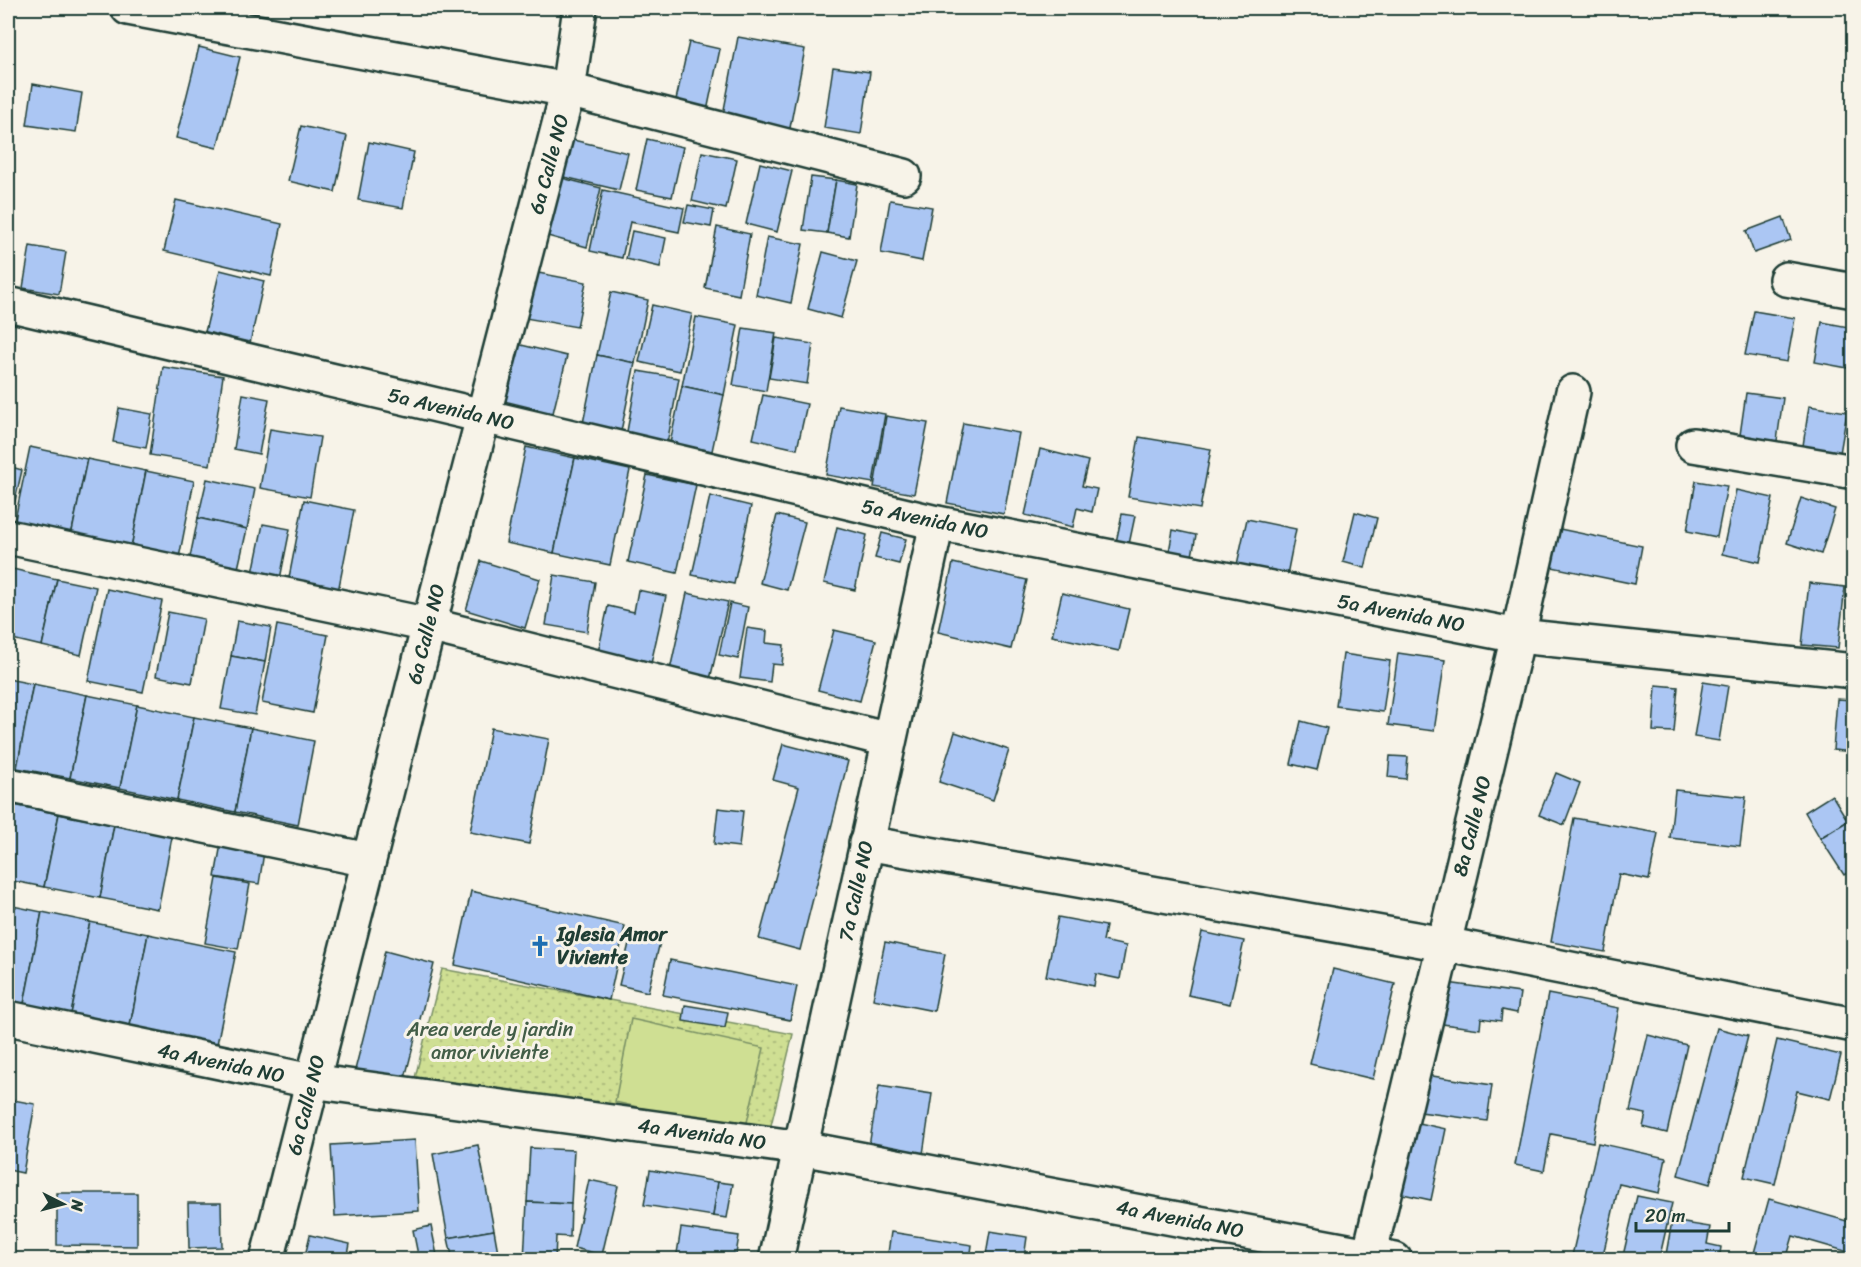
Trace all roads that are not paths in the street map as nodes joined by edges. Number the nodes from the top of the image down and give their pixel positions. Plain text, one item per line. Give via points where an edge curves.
1 (128, 8) edge
2 (580, 8) edge
3 (568, 90) junction
4 (904, 176) dead end
5 (1786, 279) dead end
6 (1854, 291) edge
7 (8, 304) edge
8 (1573, 392) dead end
9 (483, 416) junction
10 (1693, 445) dead end
11 (1854, 472) edge
12 (937, 523) junction
13 (8, 537) edge
14 (429, 625) junction
15 (1518, 636) junction
16 (1854, 671) edge
17 (889, 740) junction
18 (8, 785) edge
19 (866, 843) junction
20 (368, 860) junction
21 (1444, 944) junction
22 (8, 1018) edge
23 (1854, 1025) edge
24 (311, 1082) junction
25 (801, 1148) junction
26 (1378, 1258) edge
27 (267, 1260) edge
28 (776, 1260) edge

1 - 3 street
2 - 3 street, 6a Calle NO
3 - 4 street
3 - 9 street, 6a Calle NO
5 - 6 street
7 - 9 street, 5a Avenida NO
8 - 15 street, 8a Calle NO
9 - 12 street, 5a Avenida NO
9 - 14 street, 6a Calle NO
10 - 11 street
12 - 15 street, 5a Avenida NO
12 - 17 street, 7a Calle NO
13 - 14 street
14 - 17 street
14 - 20 street, 6a Calle NO
15 - 16 street, 5a Avenida NO
15 - 21 street, 8a Calle NO
17 - 19 street, 7a Calle NO
18 - 20 street
19 - 21 street
19 - 25 street, 7a Calle NO
20 - 24 street, 6a Calle NO
21 - 23 street
21 - 26 street, 8a Calle NO
22 - 24 street, 4a Avenida NO
24 - 25 street, 4a Avenida NO
24 - 27 street, 6a Calle NO
25 - 26 street, 4a Avenida NO
25 - 28 street, 7a Calle NO

